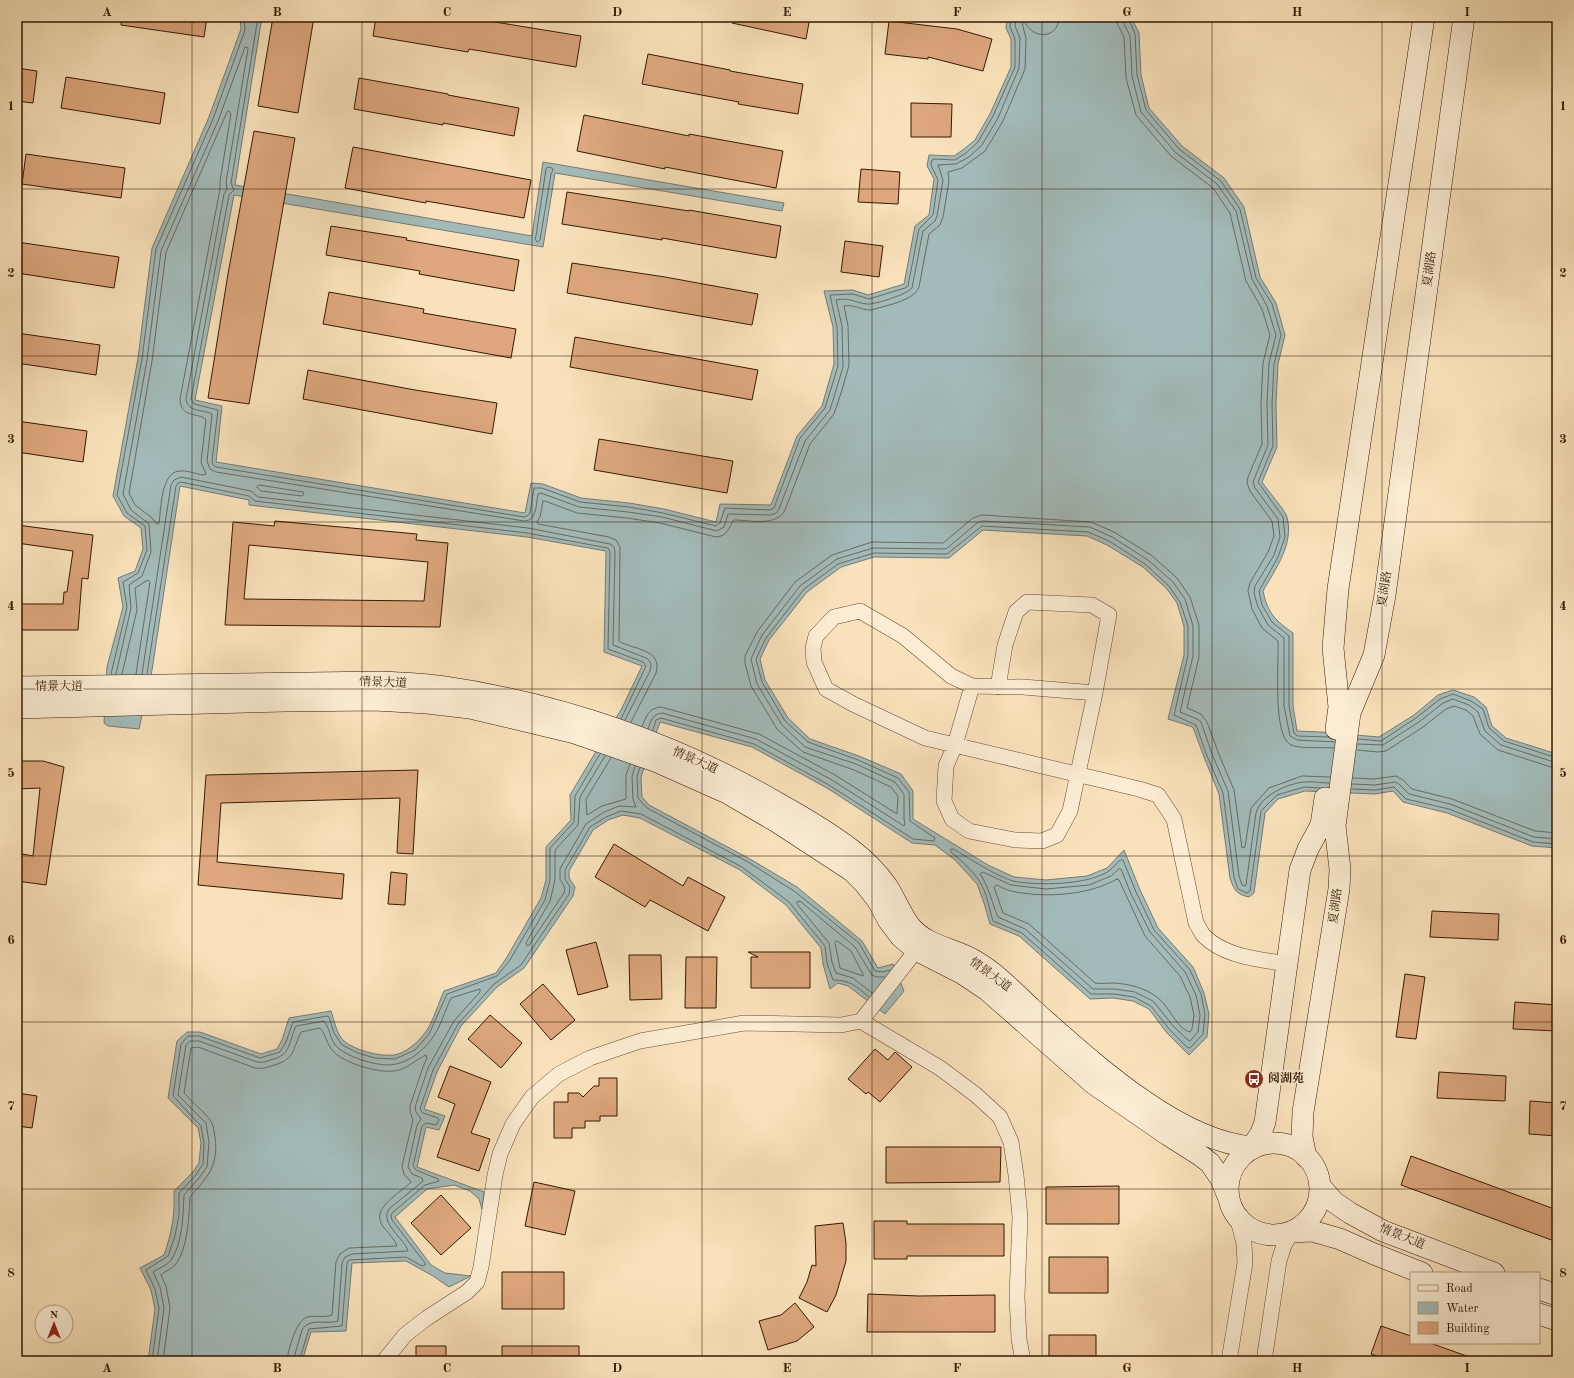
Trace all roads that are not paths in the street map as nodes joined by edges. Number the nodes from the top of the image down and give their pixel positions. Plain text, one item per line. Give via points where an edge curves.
1 (1424, 17) edge
2 (1464, 17) edge
3 (972, 686) junction
4 (17, 687) edge
5 (998, 687) junction
6 (1095, 693) junction
7 (74, 696) junction
8 (17, 708) edge
9 (1343, 725) junction
10 (955, 745) junction
11 (1078, 774) junction
12 (1332, 798) junction
13 (915, 951) junction
14 (1287, 964) junction
15 (865, 1015) junction
16 (1252, 1146) junction
17 (1306, 1157) junction
18 (1320, 1186) junction
19 (1229, 1199) junction
20 (1238, 1220) junction
21 (1292, 1232) junction
22 (1419, 1272) edge
23 (1491, 1272) edge
24 (1540, 1289) edge
25 (1557, 1295) edge
26 (1540, 1314) edge
27 (1557, 1320) edge
28 (384, 1361) edge
29 (1023, 1361) edge
30 (1229, 1361) edge
31 (1264, 1361) edge

1 - 9 street, 夏湖路 via 1338,589 1333,648
2 - 9 street, 夏湖路 via 1385,595 1374,656
3 - 5 street
3 - 10 street
3 - 10 street via 951,676 903,636 860,611 834,617 816,636 813,648 814,662 826,689 925,738
4 - 7 street, 情景大道
5 - 6 street
5 - 6 street via 1005,645 1016,612 1027,602 1092,605 1109,614
6 - 11 street
7 - 8 street, 情景大道
7 - 13 street, 情景大道 via 172,694 382,682 435,686 513,700 659,754 730,776 794,812 852,850 872,867 887,886 910,926
9 - 12 street, 夏湖路
10 - 11 street
10 - 11 street via 946,766 944,801 952,819 969,831 1015,840 1035,841 1057,835 1070,811
11 - 14 street via 1158,796 1174,819 1196,923 1204,936 1218,947 1240,955
12 - 14 street, 夏湖路 via 1300,870
12 - 17 street, 夏湖路 via 1340,889 1305,1098 1302,1137
13 - 15 street
13 - 16 street, 情景大道 via 937,946 975,961 996,976 1103,1071 1179,1122 1226,1142
13 - 19 street, 情景大道 via 963,974 987,990 1094,1084 1210,1163 1221,1179
14 - 16 street, 夏湖路 via 1265,1122
15 - 28 street via 841,1025 744,1023 640,1041 590,1058 558,1074 532,1097 513,1124 500,1154 477,1282 405,1335
15 - 29 street via 976,1095 1000,1117 1011,1142 1020,1217 1017,1298
16 - 17 street via 1277,1143
16 - 19 street via 1233,1165
17 - 18 street via 1317,1175
18 - 21 street via 1320,1195 1314,1211 1308,1220
18 - 23 street, 情景大道 via 1334,1202 1383,1231
19 - 20 street
20 - 21 street via 1249,1229 1266,1236 1281,1236
20 - 30 street via 1244,1243 1244,1263
21 - 22 street via 1312,1231 1340,1238
21 - 31 street via 1279,1261
24 - 25 street
26 - 27 street

